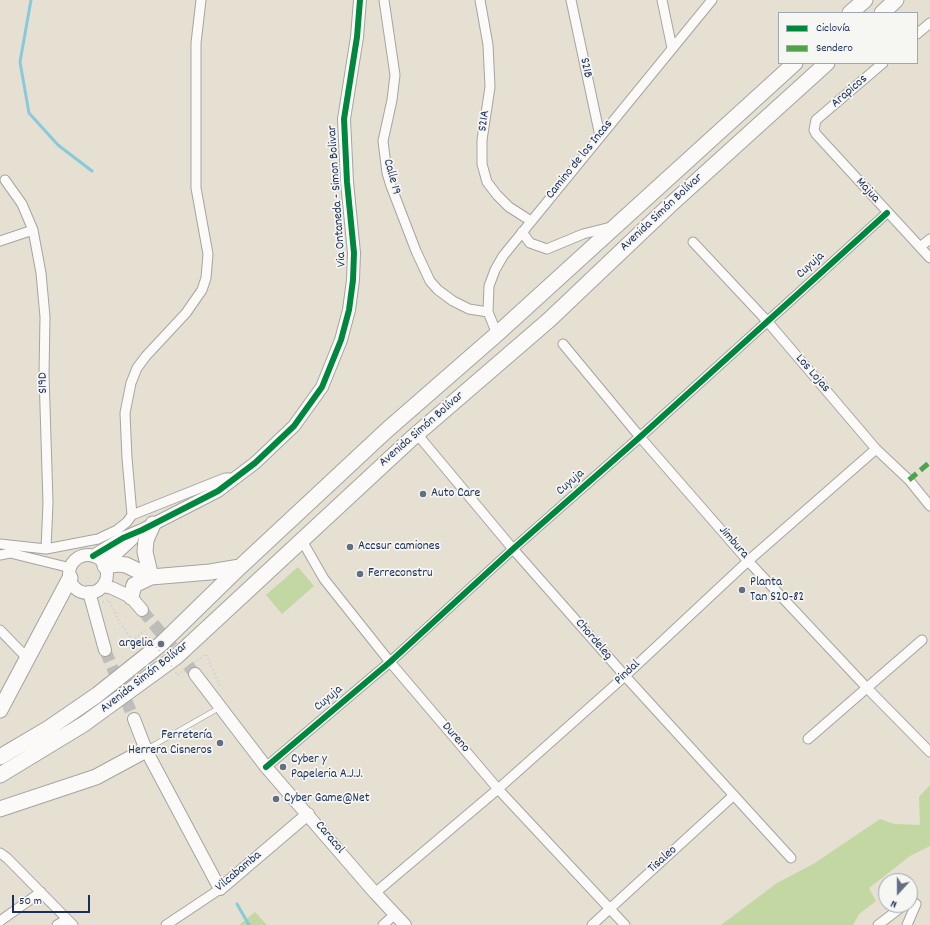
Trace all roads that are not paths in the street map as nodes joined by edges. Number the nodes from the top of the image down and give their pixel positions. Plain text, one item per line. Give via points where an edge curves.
1 (201, 0) edge
2 (360, 0) edge
3 (384, 0) edge
4 (480, 0) edge
5 (571, 0) edge
6 (662, 0) edge
7 (712, 0) edge
8 (865, 0) edge
9 (896, 0) edge
10 (851, 12) edge
11 (883, 12) edge
12 (930, 23) edge
13 (918, 33) edge
14 (672, 48) junction
15 (794, 64) edge
16 (826, 64) edge
17 (882, 64) edge
18 (816, 120) joint
19 (600, 136) junction
20 (5, 180) dead end
21 (887, 213) junction
22 (531, 221) junction
23 (614, 226) junction
24 (33, 230) junction
25 (522, 232) junction
26 (930, 238) edge
27 (0, 241) edge
28 (693, 242) dead end
29 (920, 247) junction
30 (930, 258) edge
31 (488, 312) junction
32 (767, 321) junction
33 (498, 334) junction
34 (563, 344) dead end
35 (417, 434) junction
36 (640, 437) junction
37 (876, 449) junction
38 (235, 478) junction
39 (930, 506) edge
40 (132, 515) junction
41 (148, 527) junction
42 (301, 539) junction
43 (0, 544) edge
44 (46, 549) junction
45 (513, 549) junction
46 (0, 555) edge
47 (93, 556) junction
48 (748, 560) junction
49 (105, 565) junction
50 (240, 567) junction
51 (70, 573) junction
52 (151, 577) junction
53 (103, 586) junction
54 (89, 592) junction
55 (131, 597) junction
56 (142, 610) tunnel mouth
57 (0, 630) edge
58 (922, 640) dead end
59 (105, 650) tunnel mouth
60 (28, 658) junction
61 (390, 662) junction
62 (195, 674) tunnel mouth
63 (625, 676) junction
64 (867, 688) junction
65 (219, 706) junction
66 (0, 710) edge
67 (134, 719) tunnel mouth
68 (808, 739) dead end
69 (146, 750) junction
70 (930, 752) edge
71 (0, 757) edge
72 (266, 767) junction
73 (0, 775) edge
74 (498, 788) junction
75 (734, 795) junction
76 (0, 809) edge
77 (308, 814) junction
78 (0, 853) edge
79 (791, 858) dead end
80 (220, 889) junction
81 (41, 892) junction
82 (375, 893) junction
83 (610, 909) junction
84 (894, 913) edge
85 (912, 913) edge
86 (395, 914) junction
87 (0, 921) edge
88 (70, 922) edge
89 (56, 925) edge
90 (166, 925) edge
91 (383, 925) edge
92 (405, 925) edge
93 (592, 925) edge
94 (625, 925) edge
95 (878, 925) edge
96 (907, 925) edge

1 - 40 street via 196,43 196,188 208,265 202,290 186,313 146,356 137,368 131,383 125,413
2 - 38 street, Via Ontaneda - Simon Bolivar via 344,119 354,253 349,310 328,373 315,398 294,426
3 - 31 street, Calle 19 via 395,75 383,141 387,172 430,281 452,301 469,309
4 - 22 street, S21A via 488,45 490,87 482,140 482,164 487,182 498,195 509,207
5 - 19 street, S21B
6 - 14 street
7 - 14 street, Camino de los Incas
8 - 10 highway
9 - 11 highway
12 - 13 street
14 - 19 street, Camino de los Incas
15 - 23 highway, Avenida Simón Bolívar
16 - 35 highway, Avenida Simón Bolívar via 668,207 549,320
17 - 18 street, Arapicos
18 - 21 street, Majua via 816,134
19 - 22 street, Camino de los Incas
20 - 24 street, S19D via 22,204
21 - 29 street, Majua
21 - 32 street, Cuyuja
22 - 25 street, Camino de los Incas
23 - 25 street via 583,234 547,249 530,243
23 - 33 highway, Avenida Simón Bolívar
24 - 27 street
24 - 44 street, S19D via 41,273 45,317 48,503
25 - 31 street, Camino de los Incas via 495,270 489,286
26 - 29 street
28 - 32 street, Los Lojas
29 - 30 street, Majua
31 - 33 street, Camino de los Incas
32 - 36 street, Cuyuja
32 - 37 street, Los Lojas
33 - 50 highway, Avenida Simón Bolívar via 387,430
34 - 36 street, Jimbura
35 - 42 highway, Avenida Simón Bolívar
35 - 45 street, Chordeleg
36 - 45 street, Cuyuja
36 - 48 street, Jimbura
37 - 39 street, Los Lojas via 909,480
37 - 48 street, Pindal
38 - 40 street via 225,478
38 - 41 street, Via Ontaneda - Simon Bolivar via 218,491
40 - 44 street via 117,530 98,539
41 - 47 street, Via Ontaneda - Simon Bolivar
41 - 49 street, Via Ontaneda - Simon Bolivar
41 - 52 highway via 145,552
42 - 61 street, Dureno via 324,579
42 - 73 highway, Avenida Simón Bolívar via 170,662 84,724
43 - 44 street
45 - 61 street, Cuyuja
45 - 63 street, Chordeleg
46 - 51 street via 10,553
47 - 49 street
47 - 51 street via 77,559
48 - 63 street, Pindal
48 - 64 street, Jimbura
49 - 52 highway via 126,565
49 - 53 street via 107,576
50 - 52 highway
50 - 71 highway, Avenida Simón Bolívar via 161,644 97,695
51 - 54 street via 77,588
51 - 60 highway
52 - 55 highway via 134,585
53 - 54 street
53 - 55 street
54 - 59 street
55 - 56 street
57 - 60 street
58 - 64 street
60 - 66 highway
61 - 72 street, Cuyuja
61 - 74 street, Dureno
62 - 65 street, Caracol
63 - 74 street, Pindal
63 - 75 street, Chordeleg
64 - 68 street
64 - 70 street, Jimbura
65 - 69 lane
65 - 72 street, Caracol
67 - 69 street
69 - 76 highway via 96,777
69 - 80 street
72 - 77 street, Caracol
74 - 82 street, Pindal
74 - 83 street, Dureno
75 - 79 street, Chordeleg
75 - 83 street, Tisaleo
77 - 80 street, Vilcabamba
77 - 82 street, Caracol
78 - 81 street
80 - 90 street, Vilcabamba
81 - 87 street
81 - 88 street
82 - 86 street, Caracol
83 - 93 street, Tisaleo
83 - 94 street, Dureno
84 - 95 street
85 - 96 street
86 - 91 street
86 - 92 street, Caracol
88 - 89 street

